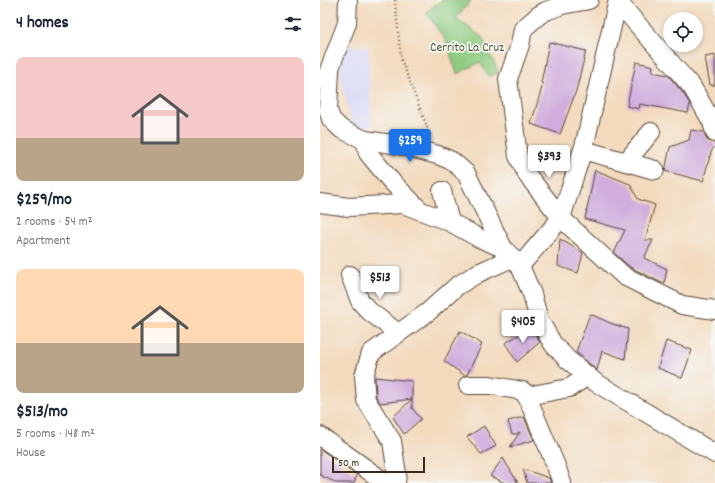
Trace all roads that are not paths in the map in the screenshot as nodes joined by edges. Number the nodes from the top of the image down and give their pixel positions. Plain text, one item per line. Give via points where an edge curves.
1 (348, 0) edge
2 (589, 0) edge
3 (618, 1) edge
4 (330, 71) junction
5 (320, 95) edge
6 (651, 132) dead end
7 (715, 133) edge
8 (365, 140) junction
9 (583, 150) junction
10 (626, 162) junction
11 (654, 170) dead end
12 (442, 191) dead end
13 (320, 202) edge
14 (420, 210) junction
15 (561, 218) junction
16 (450, 222) junction
17 (511, 258) junction
18 (350, 275) dead end
19 (715, 310) edge
20 (398, 333) junction
21 (588, 376) junction
22 (468, 385) dead end
23 (527, 396) junction
24 (320, 436) edge
25 (715, 454) edge
26 (386, 483) edge
27 (396, 483) edge
28 (562, 483) edge

1 - 4 street via 347,23
2 - 15 street via 546,11 523,29 508,79 518,156 528,176
3 - 7 street via 692,86 712,122
3 - 9 street
4 - 5 street
4 - 8 street via 328,109 332,118 341,129
6 - 10 street
8 - 14 street via 368,153
8 - 17 street via 399,144 438,155 452,161 466,172
9 - 10 street
9 - 15 street
10 - 11 street
12 - 16 street
13 - 14 street via 349,207 403,204
14 - 16 street
15 - 17 street
15 - 19 street via 624,276 682,305
16 - 17 street
17 - 20 street via 457,286 428,312
17 - 21 street via 532,294 540,320 553,344
18 - 20 street via 360,300 369,311
20 - 27 street via 371,354 364,376 366,400 392,441
21 - 23 street via 569,388
21 - 25 street
22 - 23 street via 517,389
23 - 28 street
24 - 26 street

